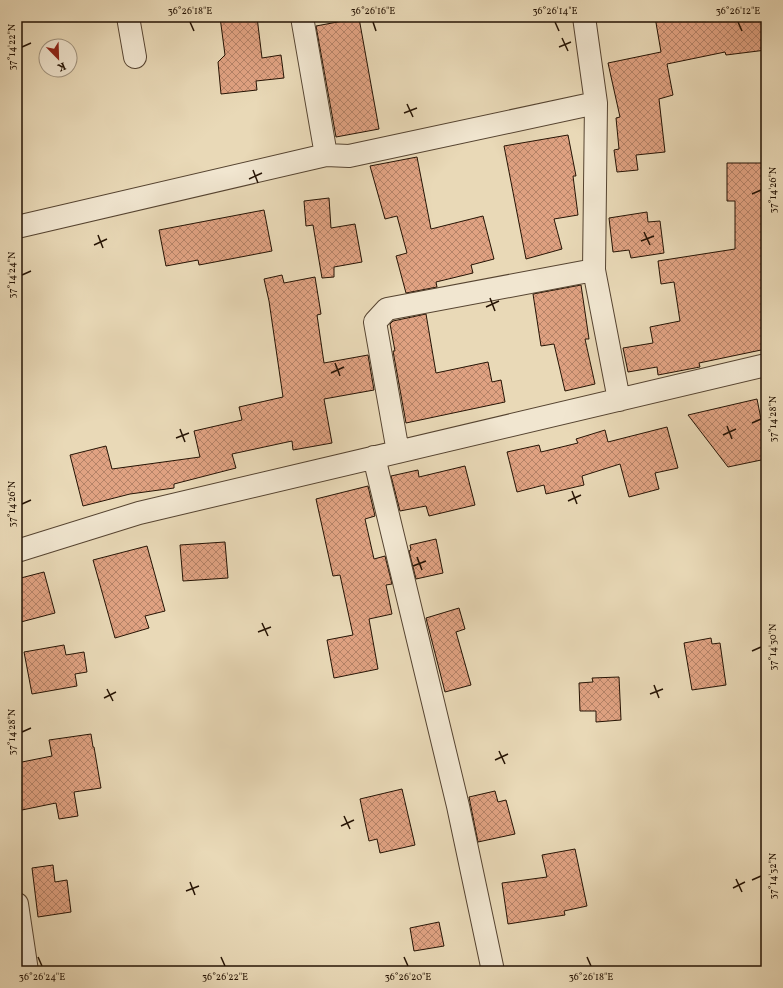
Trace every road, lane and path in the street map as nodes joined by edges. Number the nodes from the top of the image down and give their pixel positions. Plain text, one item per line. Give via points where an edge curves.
1 (128, 17) edge
2 (302, 17) edge
3 (590, 18) edge
4 (135, 57) dead end
5 (596, 103) junction
6 (326, 155) junction
7 (17, 227) edge
8 (594, 270) junction
9 (766, 365) edge
10 (619, 400) junction
11 (398, 452) junction
12 (374, 457) junction
13 (17, 552) edge
14 (17, 904) edge
15 (27, 971) edge
16 (493, 971) edge

1 - 4 street
2 - 6 street
3 - 5 street
5 - 6 street via 349,156
5 - 8 street
6 - 7 street
8 - 10 street
8 - 11 street via 387,309 375,322
9 - 10 street
10 - 11 street
11 - 12 street
12 - 13 street via 139,513
12 - 16 street via 458,806
14 - 15 street

